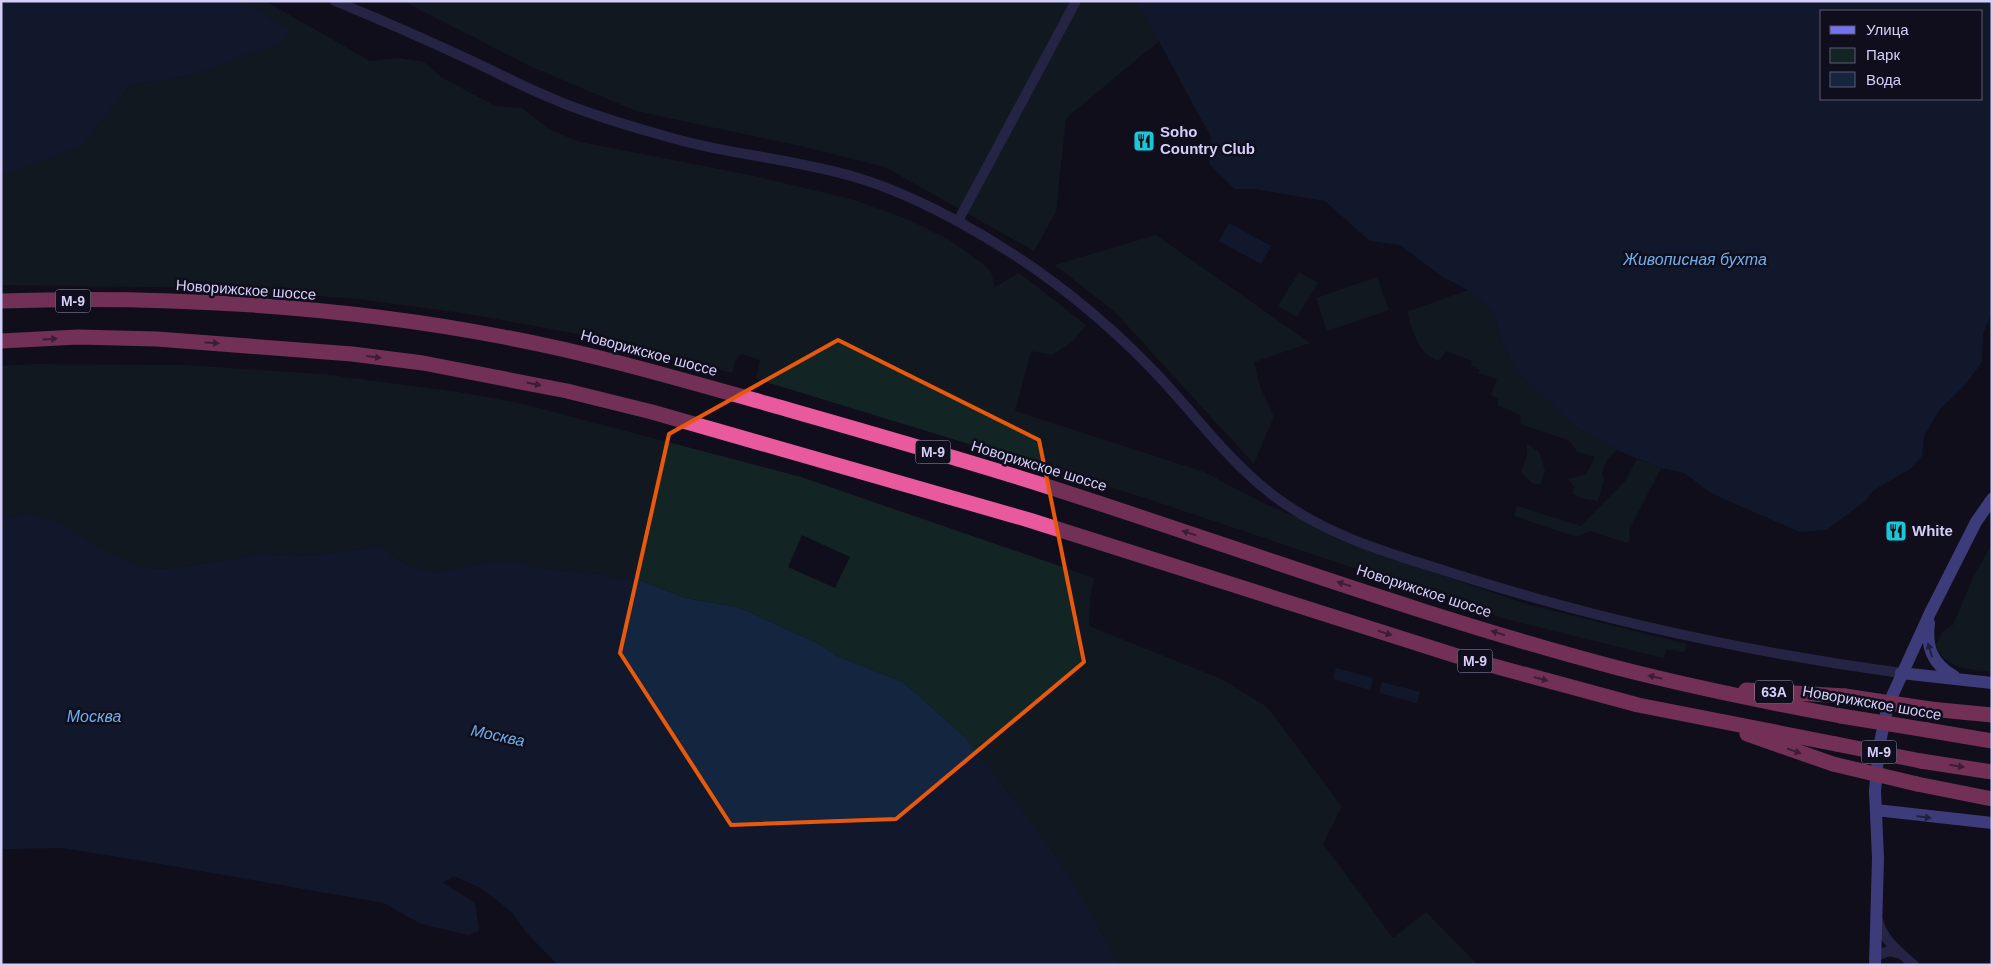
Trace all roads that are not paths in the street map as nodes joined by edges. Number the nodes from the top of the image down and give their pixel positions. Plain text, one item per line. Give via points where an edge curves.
1 (335, 1) edge
2 (1076, 1) edge
3 (958, 221) junction
4 (1, 301) edge
5 (1, 341) edge
6 (1992, 498) edge
7 (1930, 613) junction
8 (1901, 673) junction
9 (1955, 677) junction
10 (1992, 683) edge
11 (1702, 688) junction
12 (1992, 715) edge
13 (1698, 718) junction
14 (1992, 741) edge
15 (1992, 772) edge
16 (1992, 799) edge
17 (1876, 810) junction
18 (1992, 823) edge
19 (1878, 919) junction
20 (1902, 954) junction
21 (1875, 960) edge
22 (1914, 965) edge

1 - 3 street via 553,100 663,136 853,176 909,196
2 - 3 street
3 - 8 street via 1034,267 1094,313 1150,367 1228,457 1255,482 1307,519 1380,550 1509,592 1599,616 1708,641
11 -> 4 highway, Новорижское шоссе / М-9 via 1618,668 1473,625 1032,481 578,352 428,325 276,308
5 -> 13 highway, М-9 via 78,337 157,339 352,354 423,363 567,391 652,412 1029,520 1457,656
6 - 7 street via 1976,522
7 - 8 street
9 -> 7 street via 1932,658 1927,637
8 - 9 street
8 - 17 street via 1888,705 1879,747
9 - 10 street
11 - 12 highway, 63A, bridge via 1845,696
11 - 14 highway, Новорижское шоссе / М-9, bridge via 1784,706
13 -> 15 highway, М-9, bridge
13 -> 16 highway, bridge via 1833,764
17 -> 18 street
17 - 19 street
19 - 20 street via 1883,933
19 - 21 street
20 - 21 street via 1889,951
20 - 22 street

